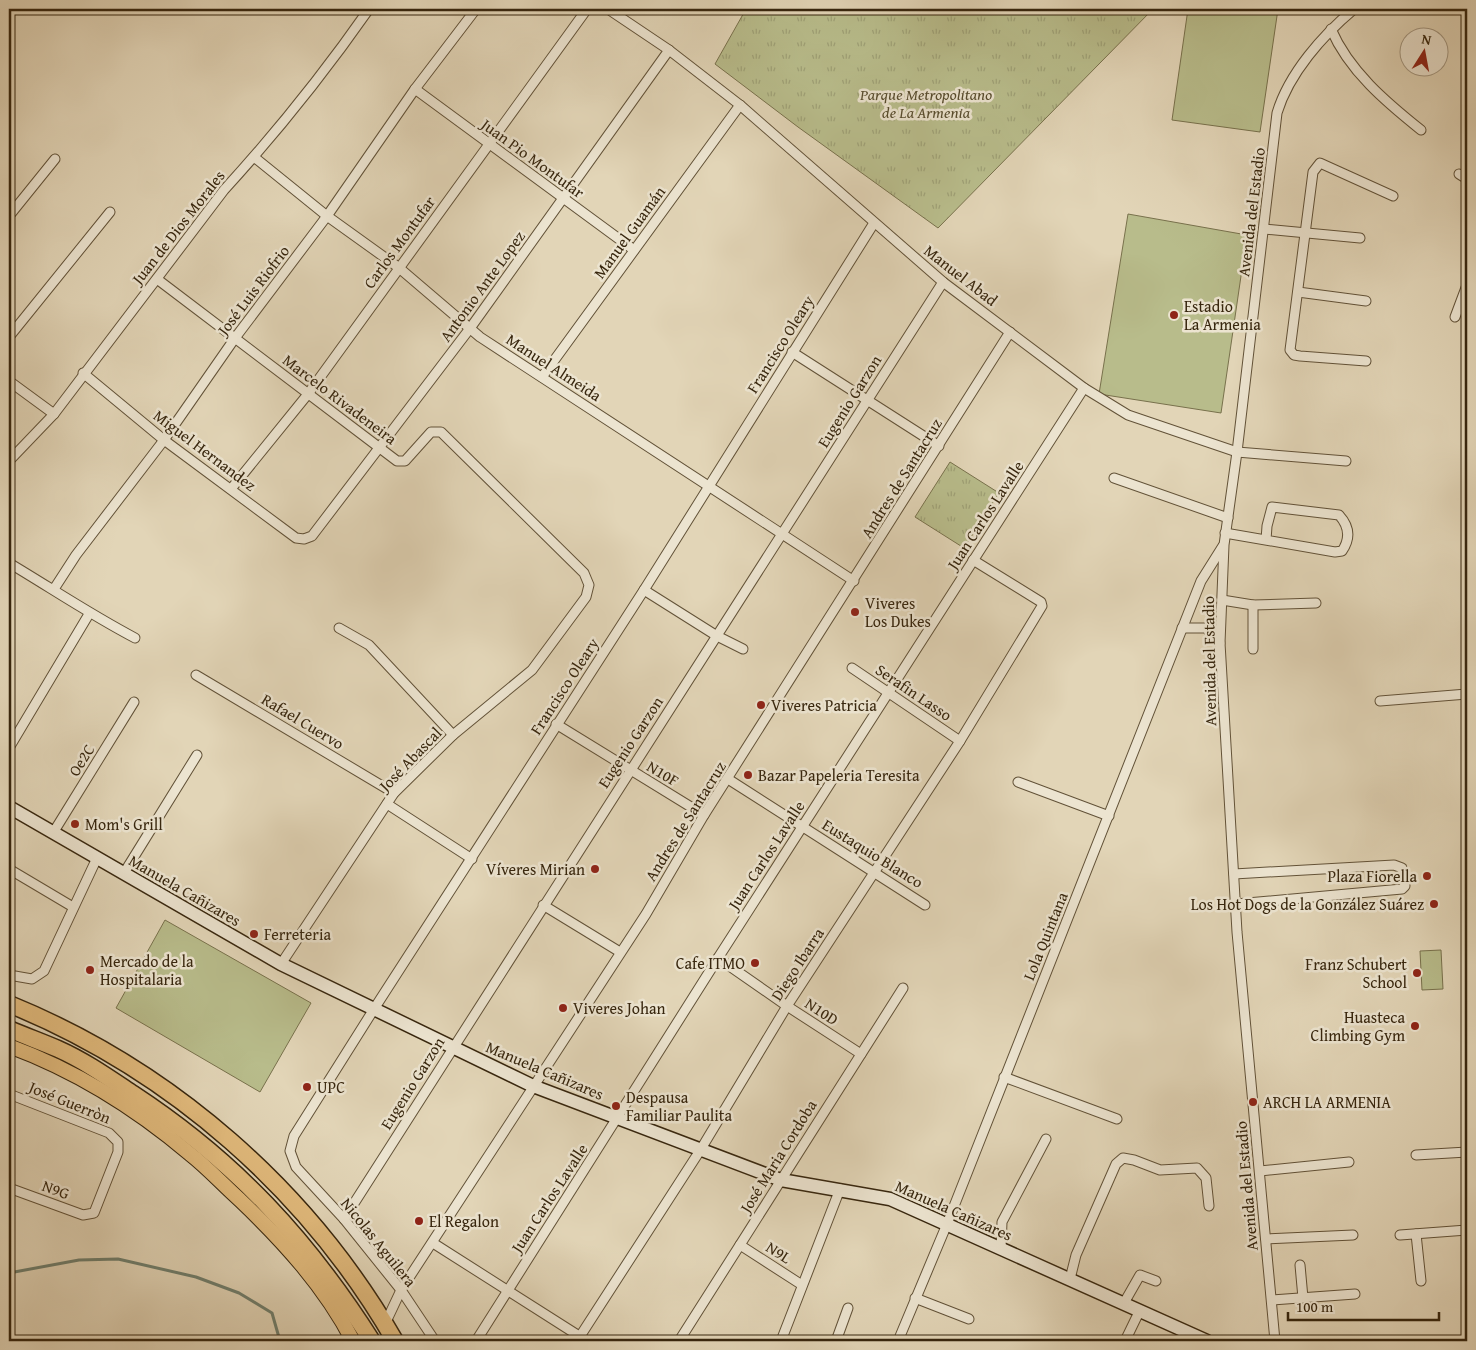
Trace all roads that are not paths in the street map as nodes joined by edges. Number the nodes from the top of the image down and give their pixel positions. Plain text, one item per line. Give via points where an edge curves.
1 (369, 9) edge
2 (476, 9) edge
3 (587, 9) edge
4 (608, 9) edge
5 (1354, 9) edge
6 (1331, 29) junction
7 (669, 50) junction
8 (415, 89) junction
9 (740, 105) junction
10 (1421, 130) dead end
11 (490, 144) junction
12 (254, 157) junction
13 (55, 159) dead end
14 (1393, 196) dead end
15 (564, 199) junction
16 (110, 212) dead end
17 (9, 216) edge
18 (327, 216) junction
19 (874, 223) junction
20 (1264, 229) junction
21 (1306, 232) junction
22 (1360, 238) dead end
23 (634, 250) junction
24 (398, 267) junction
25 (157, 280) junction
26 (943, 282) junction
27 (1467, 285) edge
28 (1298, 292) junction
29 (1366, 301) dead end
30 (1455, 317) dead end
31 (471, 327) junction
32 (1010, 332) junction
33 (9, 337) edge
34 (235, 338) junction
35 (792, 352) junction
36 (1366, 361) dead end
37 (83, 373) junction
38 (542, 377) junction
39 (9, 381) edge
40 (1084, 388) junction
41 (308, 394) junction
42 (868, 399) junction
43 (54, 414) junction
44 (164, 440) junction
45 (939, 446) junction
46 (380, 448) junction
47 (1237, 452) junction
48 (9, 461) edge
49 (1346, 461) dead end
50 (1114, 478) dead end
51 (710, 487) junction
52 (231, 489) junction
53 (1228, 518) junction
54 (1225, 533) junction
55 (782, 534) junction
56 (312, 536) joint
57 (1266, 540) junction
58 (1224, 545) junction
59 (972, 560) junction
60 (9, 563) edge
61 (854, 581) junction
62 (54, 589) junction
63 (644, 590) junction
64 (586, 597) joint
65 (1222, 600) junction
66 (1316, 603) dead end
67 (1253, 604) junction
68 (89, 614) junction
69 (339, 628) dead end
70 (1182, 628) junction
71 (717, 636) junction
72 (134, 638) dead end
73 (1220, 643) junction
74 (1253, 648) dead end
75 (743, 649) dead end
76 (852, 668) dead end
77 (196, 675) dead end
78 (889, 693) junction
79 (1467, 694) edge
80 (1380, 701) dead end
81 (134, 702) dead end
82 (556, 724) junction
83 (453, 735) junction
84 (960, 741) junction
85 (9, 748) edge
86 (197, 755) dead end
87 (629, 771) junction
88 (728, 779) junction
89 (1018, 782) dead end
90 (394, 793) junction
91 (387, 804) junction
92 (9, 807) edge
93 (704, 815) junction
94 (1109, 816) junction
95 (802, 826) junction
96 (53, 833) junction
97 (97, 858) junction
98 (472, 859) junction
99 (9, 869) edge
100 (875, 872) junction
101 (124, 873) junction
102 (1234, 874) junction
103 (1236, 904) junction
104 (543, 905) junction
105 (925, 905) dead end
106 (73, 907) junction
107 (620, 952) junction
108 (718, 958) junction
109 (282, 964) junction
110 (9, 975) edge
111 (903, 988) dead end
112 (9, 1004) edge
113 (787, 1006) junction
114 (374, 1008) junction
115 (9, 1029) edge
116 (9, 1046) edge
117 (452, 1048) junction
118 (861, 1054) junction
119 (1004, 1077) junction
120 (533, 1086) junction
121 (9, 1094) edge
122 (618, 1118) junction
123 (1117, 1119) dead end
124 (1046, 1139) dead end
125 (701, 1149) junction
126 (1467, 1152) edge
127 (1416, 1155) dead end
128 (1350, 1162) dead end
129 (296, 1167) joint
130 (1260, 1171) junction
131 (781, 1180) junction
132 (9, 1188) edge
133 (840, 1189) junction
134 (1209, 1206) dead end
135 (94, 1213) joint
136 (344, 1219) junction
137 (946, 1224) junction
138 (1467, 1230) edge
139 (1416, 1234) junction
140 (1353, 1235) dead end
141 (1400, 1235) dead end
142 (1266, 1239) junction
143 (433, 1243) junction
144 (740, 1244) junction
145 (1001, 1248) junction
146 (1300, 1265) dead end
147 (1070, 1279) junction
148 (1156, 1281) dead end
149 (1421, 1281) dead end
150 (802, 1285) junction
151 (401, 1290) junction
152 (508, 1291) junction
153 (1355, 1294) dead end
154 (915, 1298) junction
155 (1303, 1298) junction
156 (1272, 1300) junction
157 (1124, 1303) junction
158 (848, 1308) dead end
159 (1140, 1310) junction
160 (969, 1319) dead end
161 (385, 1324) junction
162 (581, 1340) edge
163 (352, 1341) edge
164 (372, 1341) edge
165 (395, 1341) edge
166 (435, 1341) edge
167 (476, 1341) edge
168 (679, 1341) edge
169 (781, 1341) edge
170 (836, 1341) edge
171 (898, 1341) edge
172 (1125, 1341) edge
173 (1207, 1341) edge
174 (1275, 1341) edge

1 - 12 street, Juan de Dios Morales via 340,51
2 - 8 street, José Luis Riofrio
3 - 11 street, Carlos Montufar
4 - 7 street, Manuel Abad
5 - 6 street, Avenida del Estadio
6 - 10 street via 1359,72 1382,98
6 - 20 street, Avenida del Estadio via 1300,70 1280,104
7 - 9 street, Manuel Abad
7 - 15 street, Antonio Ante Lopez
8 - 11 street, Juan Pio Montufar
8 - 18 street, José Luis Riofrio
9 - 19 street, Manuel Abad
9 - 23 street, Manuel Guamán
11 - 15 street, Juan Pio Montufar
11 - 24 street, Carlos Montufar
12 - 18 street, Manuel Almeida
12 - 25 street, Juan de Dios Morales via 224,190
13 - 17 street
14 - 21 street via 1320,163 1313,172
15 - 23 street, Juan Pio Montufar
15 - 31 street, Antonio Ante Lopez
16 - 33 street
18 - 24 street, Manuel Almeida
18 - 34 street, José Luis Riofrio
19 - 26 street, Manuel Abad
19 - 35 street, Francisco Oleary
20 - 21 street
20 - 47 street, Avenida del Estadio
21 - 22 street
21 - 28 street
23 - 38 street, Manuel Guamán
24 - 31 street, Manuel Almeida
24 - 41 street, Carlos Montufar
25 - 34 street, Marcelo Rivadeneira
25 - 37 street, Juan de Dios Morales
26 - 32 street, Manuel Abad
26 - 42 street, Eugenio Garzon
27 - 30 street
28 - 29 street
28 - 36 street via 1290,350 1294,355
31 - 38 street, Manuel Almeida via 480,337
31 - 46 street, Antonio Ante Lopez
32 - 40 street, Manuel Abad
32 - 45 street, Andres de Santacruz
34 - 41 street, Marcelo Rivadeneira
34 - 44 street, José Luis Riofrio
35 - 42 street
35 - 51 street, Francisco Oleary
37 - 43 street, Juan de Dios Morales
37 - 44 street, Miguel Hernandez
38 - 51 street, Manuel Almeida
39 - 43 street
40 - 47 street, Manuel Abad via 1128,415
40 - 59 street, Juan Carlos Lavalle
41 - 46 street, Marcelo Rivadeneira
41 - 52 street, Carlos Montufar
42 - 45 street
42 - 55 street, Eugenio Garzon
43 - 48 street, Juan de Dios Morales
44 - 52 street, Miguel Hernandez
44 - 62 street, José Luis Riofrio
45 - 61 street, Andres de Santacruz
46 - 56 street, Antonio Ante Lopez
46 - 64 street, Marcelo Rivadeneira via 401,462 405,461 431,432 441,432 584,573 589,584
47 - 49 street, Manuel Abad
47 - 53 street, Avenida del Estadio
50 - 53 street
51 - 55 street, Manuel Almeida
51 - 63 street, Francisco Oleary
52 - 56 street, Miguel Hernandez via 296,538
53 - 54 street, Avenida del Estadio
54 - 57 street
54 - 58 street, Avenida del Estadio
55 - 61 street, Manuel Almeida
55 - 71 street, Eugenio Garzon
57 - 57 street via 1335,552 1342,551 1346,545 1348,530 1339,515 1272,507 1266,526
58 - 65 street, Avenida del Estadio
58 - 70 street, Lola Quintana via 1201,581
59 - 78 street, Juan Carlos Lavalle
59 - 84 street, Diego Ibarra via 1042,604
60 - 62 street
61 - 88 street, Andres de Santacruz
62 - 68 street
63 - 71 street
63 - 82 street, Francisco Oleary
64 - 83 street, José Abascal via 532,670
65 - 67 street
65 - 73 street, Avenida del Estadio
66 - 67 street
67 - 74 street
68 - 72 street
68 - 85 street
69 - 83 street via 369,645
70 - 73 street via 1206,628
70 - 94 street, Lola Quintana
71 - 75 street
71 - 87 street, Eugenio Garzon
73 - 102 street, Avenida del Estadio
76 - 78 street, Serafin Lasso
77 - 90 street, Rafael Cuervo
78 - 84 street, Serafin Lasso
78 - 95 street, Juan Carlos Lavalle
79 - 80 street
81 - 96 street, Oe2C
82 - 87 street, N10F
82 - 98 street, Francisco Oleary
83 - 90 street, José Abascal
84 - 100 street, Diego Ibarra
86 - 101 street
87 - 93 street, N10F
87 - 104 street, Eugenio Garzon
88 - 93 street, Andres de Santacruz
88 - 95 street, Eustaquio Blanco
89 - 94 street
90 - 91 street, José Abascal
91 - 98 street
91 - 109 street, José Abascal
92 - 96 street, Manuela Cañizares
93 - 107 street, Andres de Santacruz
94 - 119 street, Lola Quintana
95 - 100 street, Eustaquio Blanco
95 - 108 street, Juan Carlos Lavalle
96 - 97 street, Manuela Cañizares
97 - 101 street, Manuela Cañizares
97 - 106 street
98 - 114 street, Francisco Oleary
99 - 106 street
100 - 105 street, Eustaquio Blanco
100 - 113 street, Diego Ibarra
101 - 109 street, Manuela Cañizares
102 - 103 street, Avenida del Estadio
102 - 103 street via 1394,866 1402,868 1406,880 1402,889
103 - 130 street, Avenida del Estadio
104 - 107 street
104 - 117 street, Eugenio Garzon
106 - 110 street via 44,971 32,979
107 - 120 street, Andres de Santacruz
108 - 113 street, N10D
108 - 122 street, Juan Carlos Lavalle
109 - 114 street, Manuela Cañizares
111 - 118 street, José Maria Cordoba
112 - 161 highway via 51,1022 130,1064 208,1122 305,1213 358,1281
113 - 118 street, N10D
113 - 125 street, Diego Ibarra
114 - 117 street, Manuela Cañizares
114 - 129 street, Francisco Oleary via 294,1136 290,1151
115 - 164 highway via 59,1050 110,1079 171,1119 239,1176 314,1257
116 - 163 main road via 61,1068 108,1096 190,1154 274,1233 303,1266 343,1322
117 - 120 street, Manuela Cañizares
117 - 136 street, Eugenio Garzon
118 - 131 street, José Maria Cordoba
119 - 123 street
119 - 137 street, Lola Quintana
120 - 122 street, Manuela Cañizares
120 - 143 street, Andres de Santacruz
121 - 135 street, José Guerròn via 109,1133 118,1142 118,1152
122 - 125 street, Manuela Cañizares
122 - 152 street, Juan Carlos Lavalle
124 - 145 street via 1002,1222
125 - 131 street, Manuela Cañizares
125 - 162 street, Diego Ibarra
126 - 127 street
128 - 130 street
129 - 136 street, Nicolas Aguilera
130 - 142 street, Avenida del Estadio
131 - 133 street, Manuela Cañizares
131 - 144 street, José Maria Cordoba
132 - 135 street, N9G via 83,1214
133 - 137 street, Manuela Cañizares via 890,1199
133 - 150 street
134 - 147 street via 1206,1178 1204,1172 1197,1168 1160,1170 1123,1158 1116,1164 1076,1255
136 - 151 street, Nicolas Aguilera
137 - 145 street, Manuela Cañizares
137 - 154 street, Lola Quintana
138 - 139 street
139 - 141 street
139 - 149 street
140 - 142 street
142 - 156 street, Avenida del Estadio
143 - 151 street, Andres de Santacruz
143 - 152 street
144 - 150 street, N9L
144 - 168 street, José Maria Cordoba
145 - 147 street, Manuela Cañizares
146 - 155 street
147 - 157 street, Manuela Cañizares
148 - 157 street via 1140,1275
150 - 169 street
151 - 161 street, Andres de Santacruz
151 - 166 street, Nicolas Aguilera
152 - 162 street
152 - 167 street, Juan Carlos Lavalle
153 - 155 street
154 - 160 street
154 - 171 street, Lola Quintana
155 - 156 street
156 - 174 street, Avenida del Estadio
157 - 159 street, Manuela Cañizares
158 - 170 street
159 - 172 street
159 - 173 street, Manuela Cañizares
161 - 165 highway

